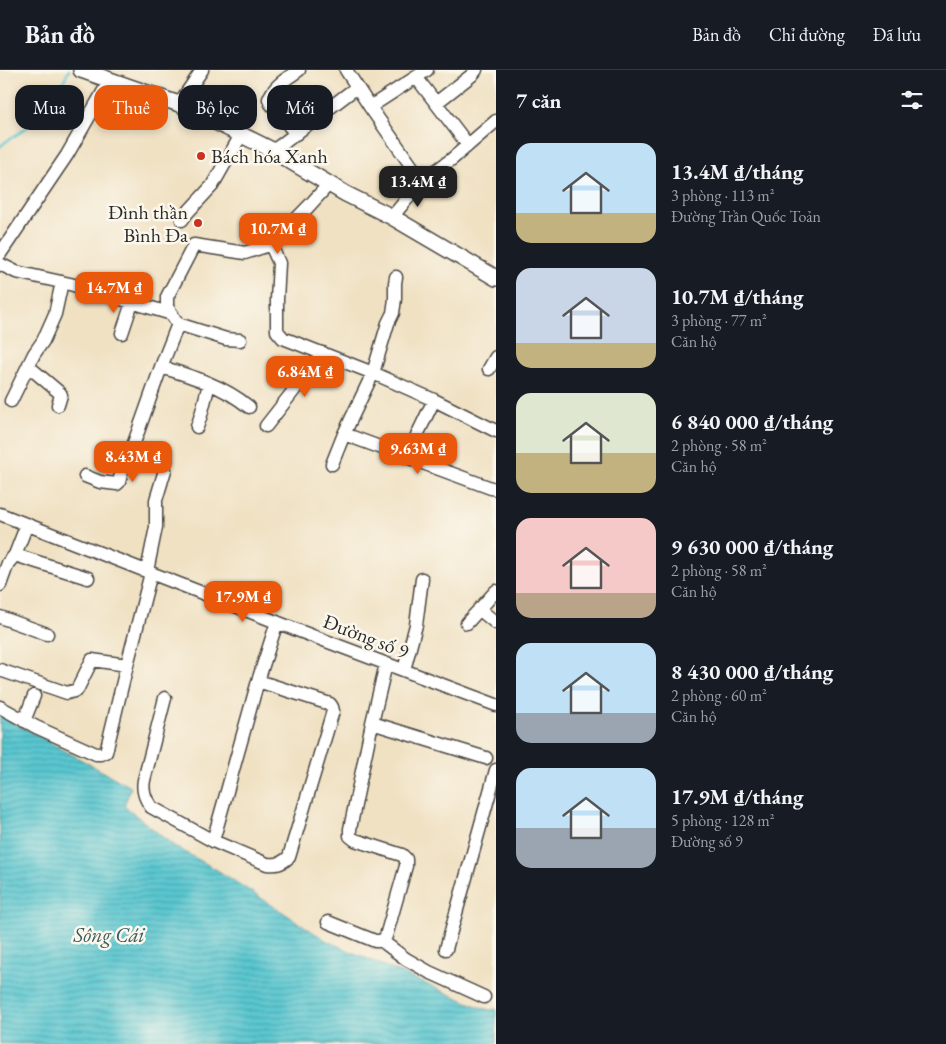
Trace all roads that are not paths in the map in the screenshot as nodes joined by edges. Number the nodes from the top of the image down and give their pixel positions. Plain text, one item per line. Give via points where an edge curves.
1 (82, 70) edge
2 (202, 70) edge
3 (299, 70) edge
4 (346, 70) edge
5 (427, 70) edge
6 (476, 70) edge
7 (416, 77) junction
8 (110, 80) junction
9 (192, 85) edge
10 (357, 87) junction
11 (436, 103) junction
12 (178, 104) edge
13 (370, 107) junction
14 (496, 121) edge
15 (233, 130) edge
16 (241, 134) junction
17 (296, 134) junction
18 (468, 145) junction
19 (273, 151) junction
20 (422, 181) junction
21 (329, 184) junction
22 (392, 217) junction
23 (182, 220) dead end
24 (270, 243) junction
25 (0, 254) edge
26 (0, 264) edge
27 (396, 277) dead end
28 (496, 278) edge
29 (62, 282) junction
30 (132, 303) junction
31 (175, 319) junction
32 (122, 333) dead end
33 (240, 340) dead end
34 (323, 353) junction
35 (496, 357) edge
36 (28, 366) junction
37 (161, 367) junction
38 (489, 369) dead end
39 (373, 373) junction
40 (209, 384) junction
41 (11, 400) dead end
42 (434, 400) junction
43 (58, 404) dead end
44 (249, 407) dead end
45 (266, 426) dead end
46 (197, 427) dead end
47 (496, 431) edge
48 (344, 434) junction
49 (407, 456) junction
50 (332, 464) dead end
51 (165, 470) dead end
52 (84, 476) dead end
53 (496, 489) edge
54 (0, 514) edge
55 (27, 524) junction
56 (15, 555) junction
57 (149, 572) junction
58 (88, 578) dead end
59 (422, 579) dead end
60 (0, 585) edge
61 (496, 591) edge
62 (479, 609) junction
63 (0, 617) edge
64 (277, 622) junction
65 (467, 623) dead end
66 (496, 623) edge
67 (47, 634) dead end
68 (386, 664) junction
69 (126, 665) junction
70 (0, 670) edge
71 (404, 670) junction
72 (258, 681) junction
73 (34, 696) dead end
74 (165, 698) dead end
75 (496, 705) edge
76 (0, 707) edge
77 (24, 721) junction
78 (372, 723) junction
79 (486, 758) dead end
80 (496, 770) edge
81 (213, 841) junction
82 (328, 922) dead end
83 (382, 941) junction
84 (446, 949) dead end
85 (484, 997) dead end

1 - 8 main road
2 - 9 street
3 - 17 street via 273,91 270,99
4 - 10 street
5 - 7 street
6 - 11 street
7 - 11 street
7 - 13 street
8 - 12 main road
8 - 25 street via 67,155
10 - 13 street
10 - 17 street
11 - 18 street
13 - 20 street
14 - 18 street
15 - 16 main road
16 - 19 main road
16 - 23 street via 212,186
17 - 19 street
18 - 20 street
19 - 21 main road
20 - 22 street
21 - 22 main road
21 - 24 street
22 - 28 main road
24 - 31 street via 245,253 194,245 167,297 167,307
24 - 34 street via 279,262 277,331 283,338
26 - 29 street via 16,272
27 - 39 street via 393,312
29 - 30 street
29 - 36 street via 55,314
30 - 31 street
30 - 32 street
31 - 33 street via 226,339
31 - 37 street
34 - 39 street
34 - 45 street
35 - 38 street
36 - 41 street
36 - 43 street via 60,392
37 - 40 street
37 - 52 street via 117,484
39 - 42 street
39 - 48 street
40 - 44 street via 236,396
40 - 46 street
42 - 47 street
42 - 49 street
48 - 49 street
48 - 50 street
49 - 53 street
51 - 57 street via 156,500 156,527
54 - 55 street, Đường số 9
55 - 56 street
55 - 57 street, Đường số 9
56 - 58 street
56 - 60 street via 8,562
57 - 64 street, Đường số 9
57 - 69 street
59 - 71 street via 416,625
61 - 62 street
62 - 65 street
62 - 66 street
63 - 67 street
64 - 68 street, Đường số 9
64 - 72 street
68 - 71 street, Đường số 9
68 - 78 street
69 - 70 street via 92,660 77,690 67,693
69 - 77 street via 106,752 96,754
71 - 75 street, Đường số 9
72 - 81 street
72 - 81 street via 330,704 333,711 289,857 276,865 267,864
73 - 77 street
74 - 81 street via 144,780 145,799 151,807
76 - 77 street
78 - 79 street
78 - 83 street via 350,836 406,859
80 - 84 street
82 - 83 street
83 - 85 street via 421,968

